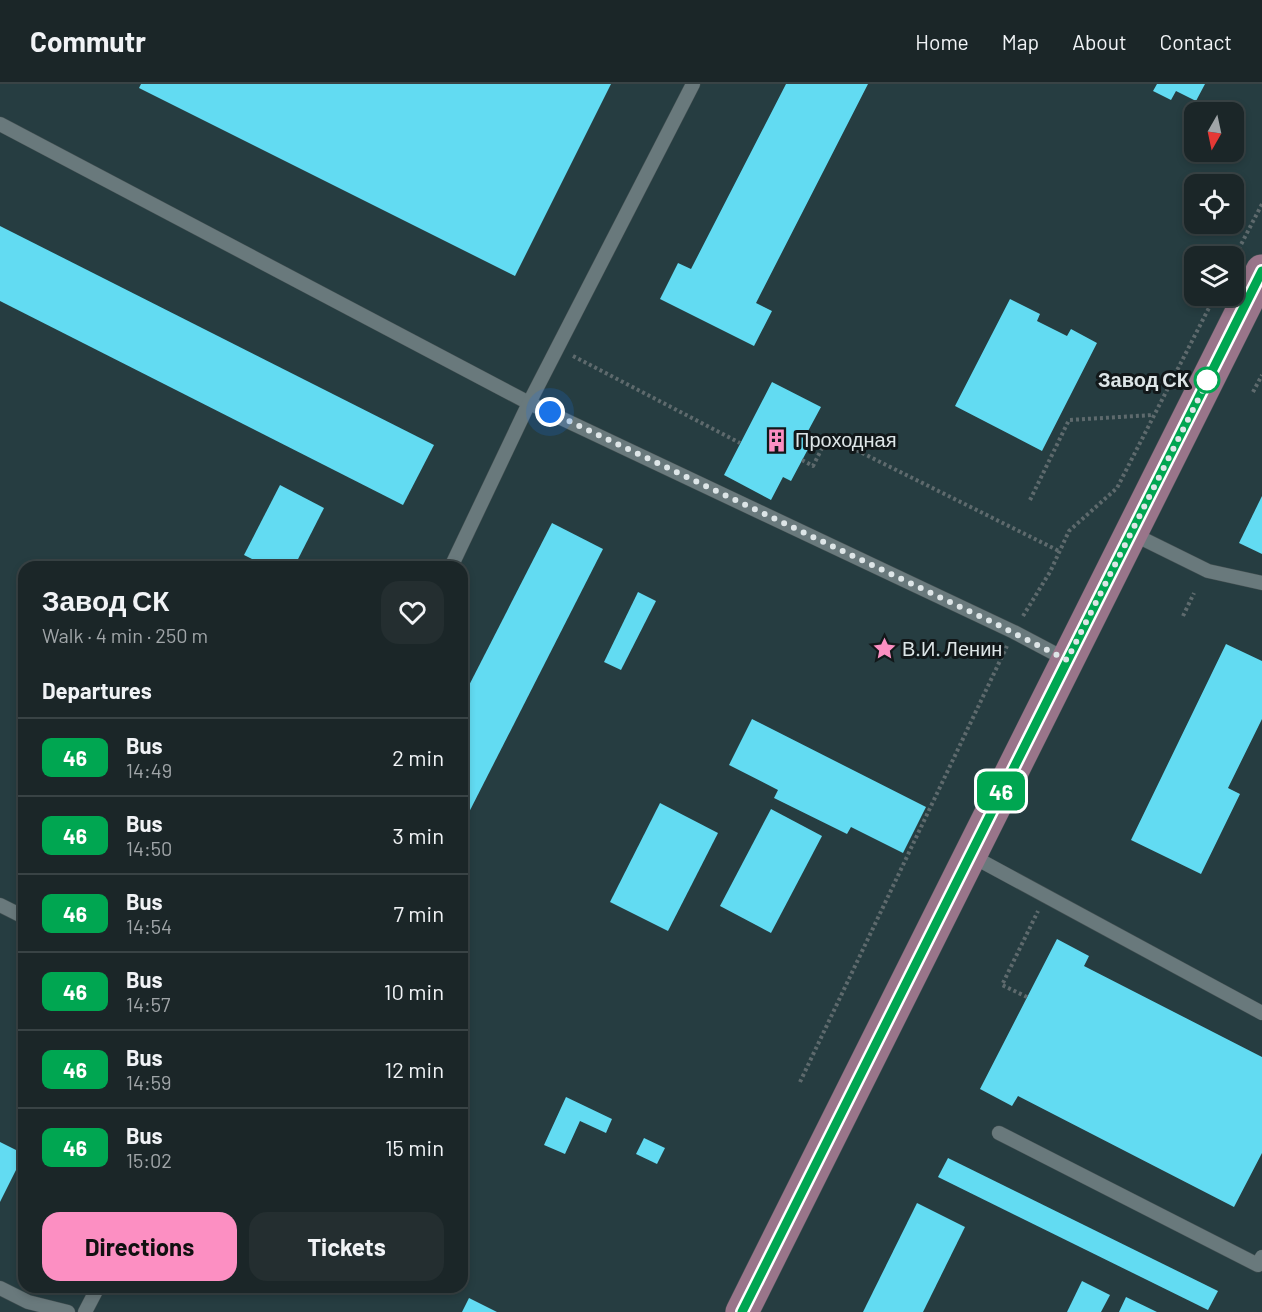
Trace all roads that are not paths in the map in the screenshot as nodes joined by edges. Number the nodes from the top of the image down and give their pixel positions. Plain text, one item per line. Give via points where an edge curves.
1 (693, 84) edge
2 (0, 124) edge
3 (1262, 272) edge
4 (529, 403) junction
5 (1131, 533) junction
6 (454, 561) edge
7 (1262, 583) edge
8 (1067, 660) junction
9 (970, 855) junction
10 (0, 905) edge
11 (18, 914) edge
12 (1262, 1012) edge
13 (999, 1133) dead end
14 (1262, 1257) edge
15 (0, 1288) edge
16 (95, 1293) edge
17 (68, 1312) edge
18 (85, 1312) edge
19 (742, 1312) edge

1 - 4 lane
2 - 4 lane
3 - 5 main road
4 - 6 lane
4 - 8 lane
5 - 7 lane via 1208,571
5 - 8 main road
8 - 9 main road
9 - 12 lane
9 - 19 main road
10 - 11 lane
13 - 14 lane via 1258,1265
15 - 17 lane via 28,1302
16 - 18 lane

